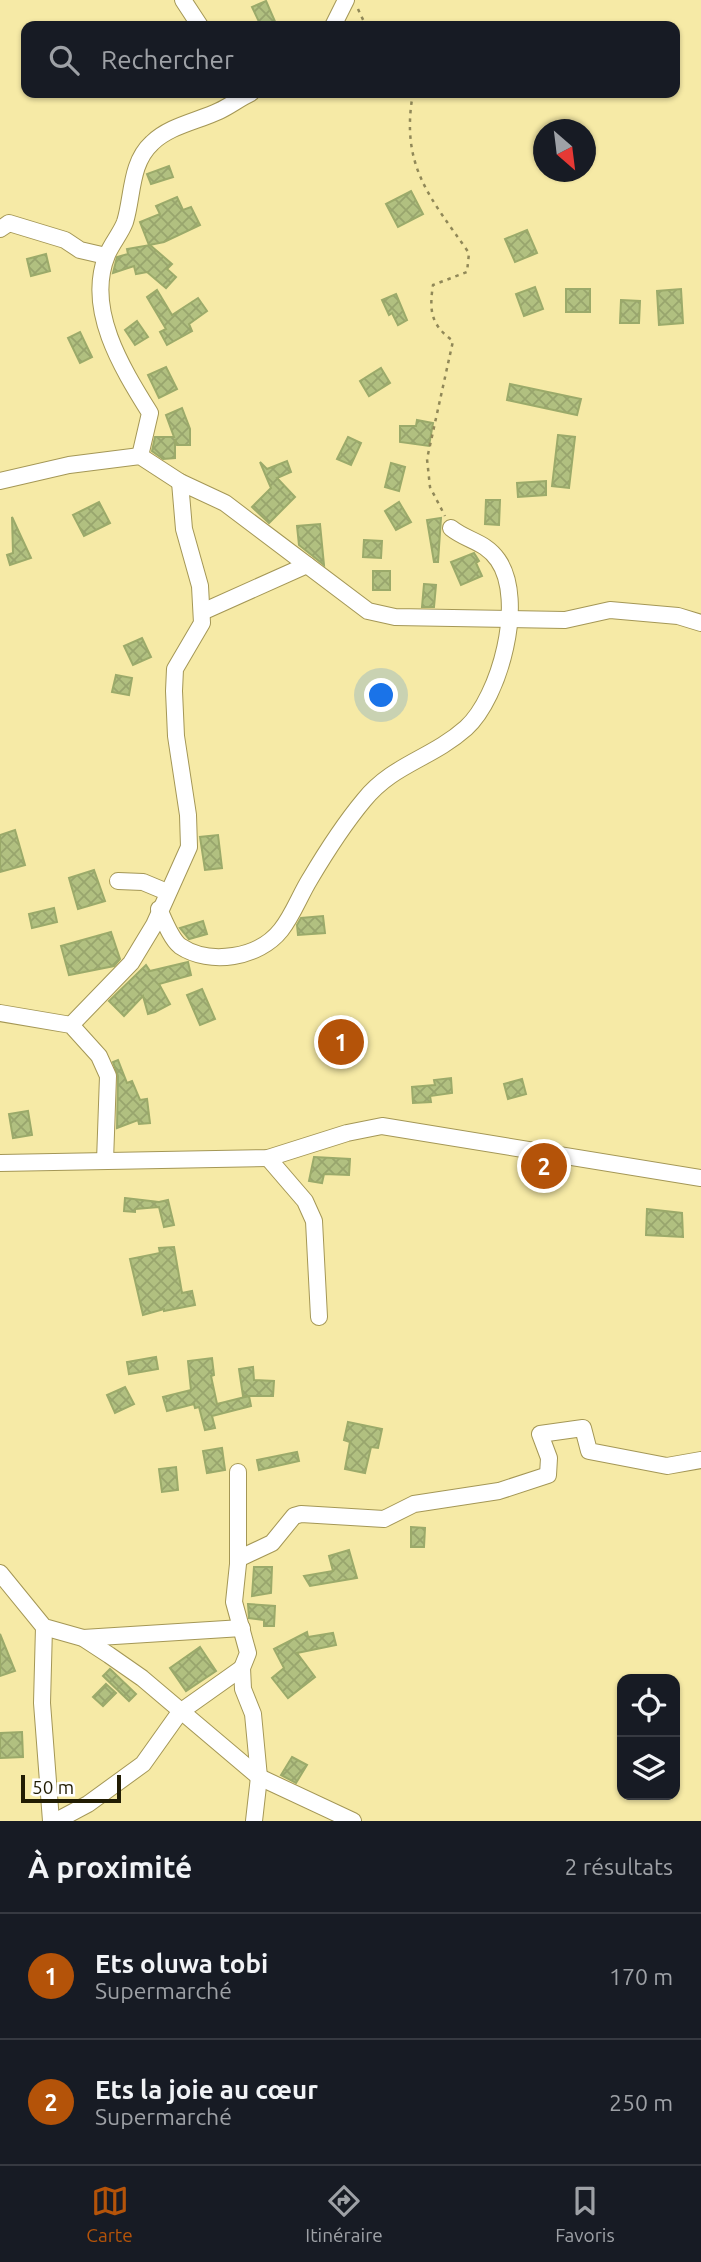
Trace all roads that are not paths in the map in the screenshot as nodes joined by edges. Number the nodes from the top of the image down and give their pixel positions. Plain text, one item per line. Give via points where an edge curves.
1 (183, 0) edge
2 (346, 0) edge
3 (197, 21) edge
4 (336, 21) edge
5 (240, 98) edge
6 (0, 229) edge
7 (106, 257) junction
8 (140, 456) junction
9 (0, 481) edge
10 (180, 482) junction
11 (451, 528) road end
12 (307, 565) junction
13 (202, 612) junction
14 (510, 619) junction
15 (701, 623) edge
16 (118, 881) dead end
17 (167, 892) junction
18 (159, 909) junction
19 (0, 1013) edge
20 (71, 1025) junction
21 (268, 1158) junction
22 (105, 1161) junction
23 (0, 1163) edge
24 (701, 1178) edge
25 (319, 1317) dead end
26 (701, 1460) edge
27 (238, 1472) dead end
28 (238, 1559) junction
29 (0, 1573) edge
30 (44, 1627) junction
31 (242, 1628) junction
32 (83, 1638) junction
33 (243, 1668) junction
34 (180, 1712) junction
35 (259, 1777) junction
36 (53, 1821) edge
37 (254, 1821) edge
38 (353, 1821) edge

1 - 3 street
2 - 4 street
5 - 7 street via 153,142 138,163 125,222
6 - 7 street via 9,223
7 - 8 street via 100,292 106,327 125,373 150,413
8 - 9 street via 69,464
8 - 10 street
10 - 12 street via 225,503
10 - 13 street via 184,529 200,586
11 - 14 street via 483,543 499,561 506,578
12 - 13 street
12 - 14 street via 368,611 415,618
13 - 17 street via 202,623 175,669 176,736 189,847
14 - 15 street via 565,620 610,610 678,616
14 - 18 street via 490,693 468,726 428,757 387,775 363,800 282,929 269,942 234,956 205,957 178,944
16 - 17 street via 143,883
17 - 18 street
18 - 20 street via 131,962
19 - 20 street
20 - 22 street via 99,1056 108,1076
21 - 22 street
21 - 24 street via 382,1126
21 - 25 street via 305,1201 314,1221
22 - 23 street
26 - 28 street via 667,1466 589,1451 583,1428 540,1434 549,1458 548,1475 499,1490 414,1504 384,1519 300,1514 272,1543
27 - 28 street
28 - 31 street via 234,1602
29 - 30 street
30 - 32 street
30 - 36 street via 42,1703
31 - 32 street
31 - 33 street via 248,1653
32 - 34 street via 142,1678
33 - 34 street
33 - 35 street
34 - 35 street
34 - 36 street via 143,1764 88,1804
35 - 37 street
35 - 38 street

